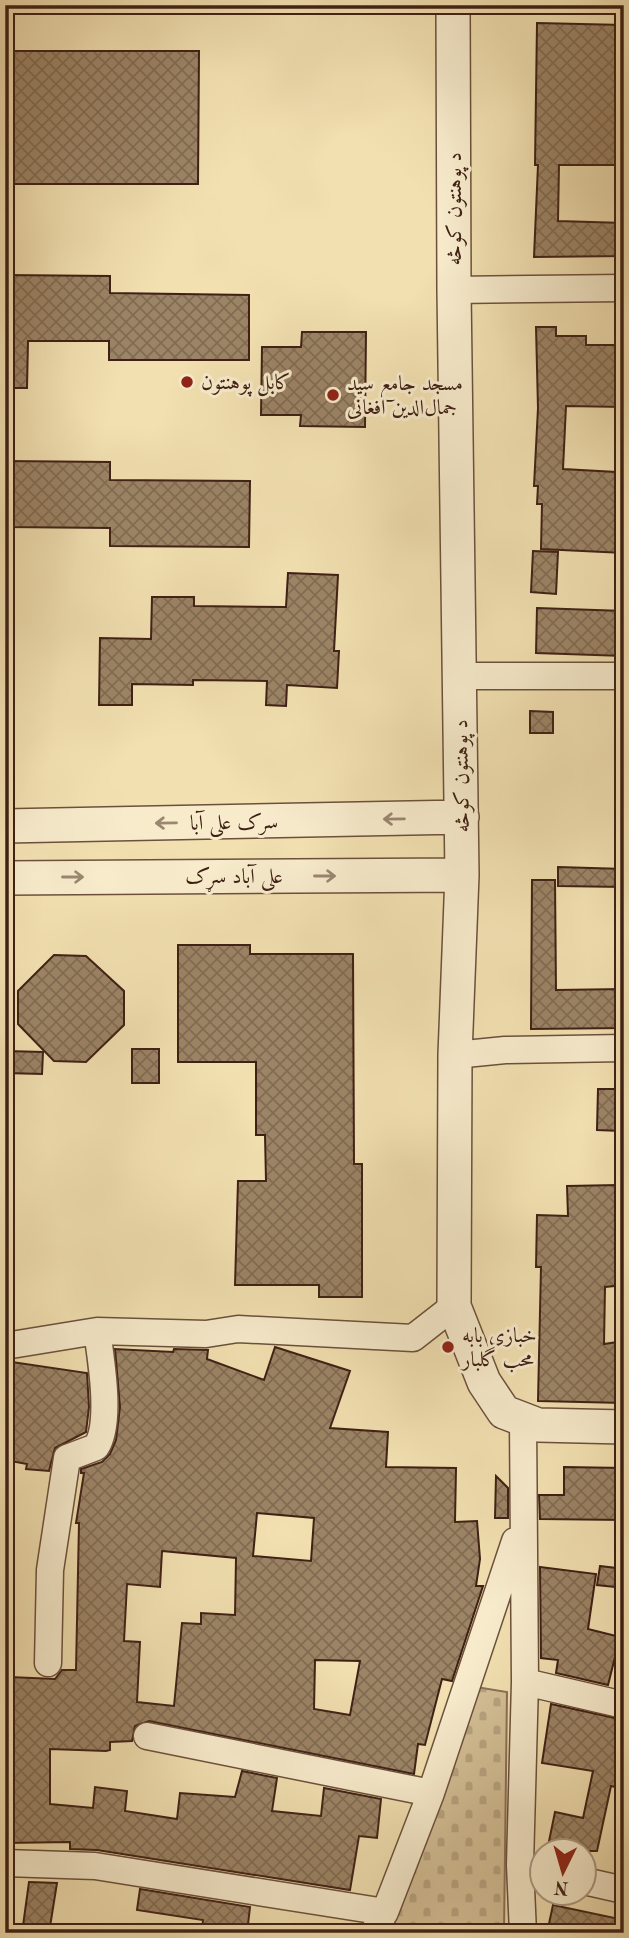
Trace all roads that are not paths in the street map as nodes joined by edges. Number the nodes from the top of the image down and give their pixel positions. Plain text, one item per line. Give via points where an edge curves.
1 (453, 5) edge
2 (624, 288) edge
3 (454, 290) junction
4 (460, 676) junction
5 (624, 676) edge
6 (462, 817) junction
7 (5, 826) edge
8 (462, 875) junction
9 (5, 877) edge
10 (624, 1048) edge
11 (455, 1055) junction
12 (453, 1306) junction
13 (97, 1331) junction
14 (5, 1346) edge
15 (523, 1421) junction
16 (624, 1427) edge
17 (523, 1519) junction
18 (48, 1663) dead end
19 (524, 1682) junction
20 (624, 1705) edge
21 (147, 1736) dead end
22 (431, 1794) junction
23 (530, 1836) edge
24 (5, 1863) edge
25 (598, 1884) edge
26 (624, 1890) edge
27 (528, 1892) edge
28 (379, 1922) edge
29 (523, 1933) edge

1 - 3 street, د پوهنتون کوڅه
2 - 3 street
3 - 4 street, د پوهنتون کوڅه
4 - 5 street
4 - 6 street, د پوهنتون کوڅه
6 -> 7 street, سرک علی آبا
6 - 8 street, د پوهنتون کوڅه
9 -> 8 street, علی آباد سړک
8 - 11 street, د پوهنتون کوڅه
10 - 11 street
11 - 12 street, د پوهنتون کوڅه
12 - 13 street via 413,1338 238,1329 206,1334
12 - 15 street, د پوهنتون کوڅه via 484,1382 505,1412
13 - 14 street
13 - 18 street via 103,1370 102,1432 96,1447 67,1458 50,1570
15 - 16 street
15 - 17 street
17 - 19 street
17 - 22 street
19 - 20 street
19 - 23 street
21 - 22 street
22 - 28 street
24 - 28 street via 95,1867
25 - 26 street
27 - 29 street

